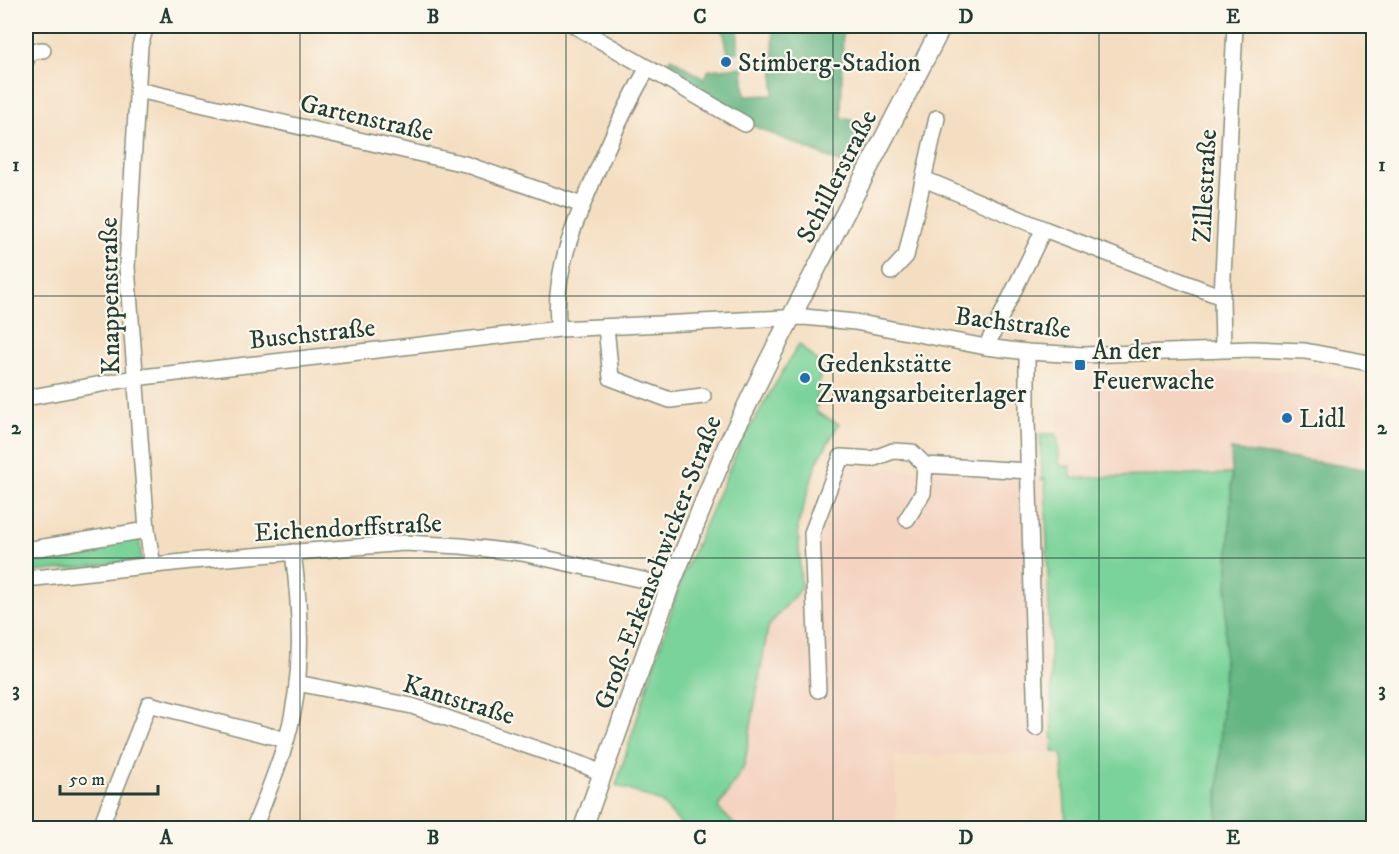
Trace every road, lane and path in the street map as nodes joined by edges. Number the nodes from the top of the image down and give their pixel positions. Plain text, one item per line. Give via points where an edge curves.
1 (146, 26) edge
2 (575, 26) edge
3 (942, 26) edge
4 (1236, 26) edge
5 (43, 50) dead end
6 (26, 60) edge
7 (648, 68) junction
8 (138, 90) junction
9 (937, 118) dead end
10 (745, 124) dead end
11 (924, 179) junction
12 (582, 205) junction
13 (1044, 229) junction
14 (891, 272) dead end
15 (1222, 297) junction
16 (791, 318) junction
17 (606, 327) junction
18 (559, 329) junction
19 (987, 347) junction
20 (1223, 349) junction
21 (1028, 352) junction
22 (1374, 364) edge
23 (134, 378) junction
24 (703, 396) dead end
25 (26, 398) edge
26 (925, 465) junction
27 (1029, 471) junction
28 (907, 519) dead end
29 (147, 530) junction
30 (26, 550) edge
31 (293, 552) junction
32 (153, 566) junction
33 (26, 579) edge
34 (670, 586) junction
35 (297, 683) junction
36 (818, 690) dead end
37 (1036, 728) dead end
38 (286, 740) junction
39 (603, 774) junction
40 (100, 828) edge
41 (254, 828) edge
42 (583, 828) edge

1 - 8 street, Knappenstraße via 140,46
2 - 7 street
3 - 16 main road, Schillerstraße
4 - 15 street, Zillestraße
5 - 6 street via 30,51
7 - 10 street
7 - 12 street
8 - 12 street, Gartenstraße via 465,164
8 - 23 street, Knappenstraße via 127,267
9 - 11 street
11 - 13 street
11 - 14 street via 906,256
12 - 18 street via 562,271
13 - 15 street
13 - 19 street
15 - 20 street, Zillestraße
16 - 17 street, Buschstraße
16 - 19 street, Bachstraße via 855,322
16 - 34 main road, Groß-Erkenschwicker-Straße via 727,446
17 - 18 street, Buschstraße
17 - 24 street via 611,378 670,400
18 - 23 street, Buschstraße
19 - 21 street, Bachstraße
20 - 21 street, Bachstraße via 1083,355
20 - 22 street, Bachstraße via 1305,351
21 - 27 street
23 - 25 street, Buschstraße
23 - 29 street, Knappenstraße
26 - 27 street
26 - 28 street via 923,493
26 - 36 street via 912,452 893,451 872,459 841,457 812,533
27 - 37 street
29 - 30 street
29 - 32 street, Knappenstraße
31 - 32 street, Eichendorffstraße
31 - 34 street, Eichendorffstraße via 404,543 461,546 522,553
31 - 35 street via 300,651
32 - 33 street, Eichendorffstraße
34 - 39 main road, Groß-Erkenschwicker-Straße
35 - 38 street
35 - 39 street, Kantstraße via 412,706
38 - 40 street via 149,704
38 - 41 street
39 - 42 main road, Groß-Erkenschwicker-Straße

